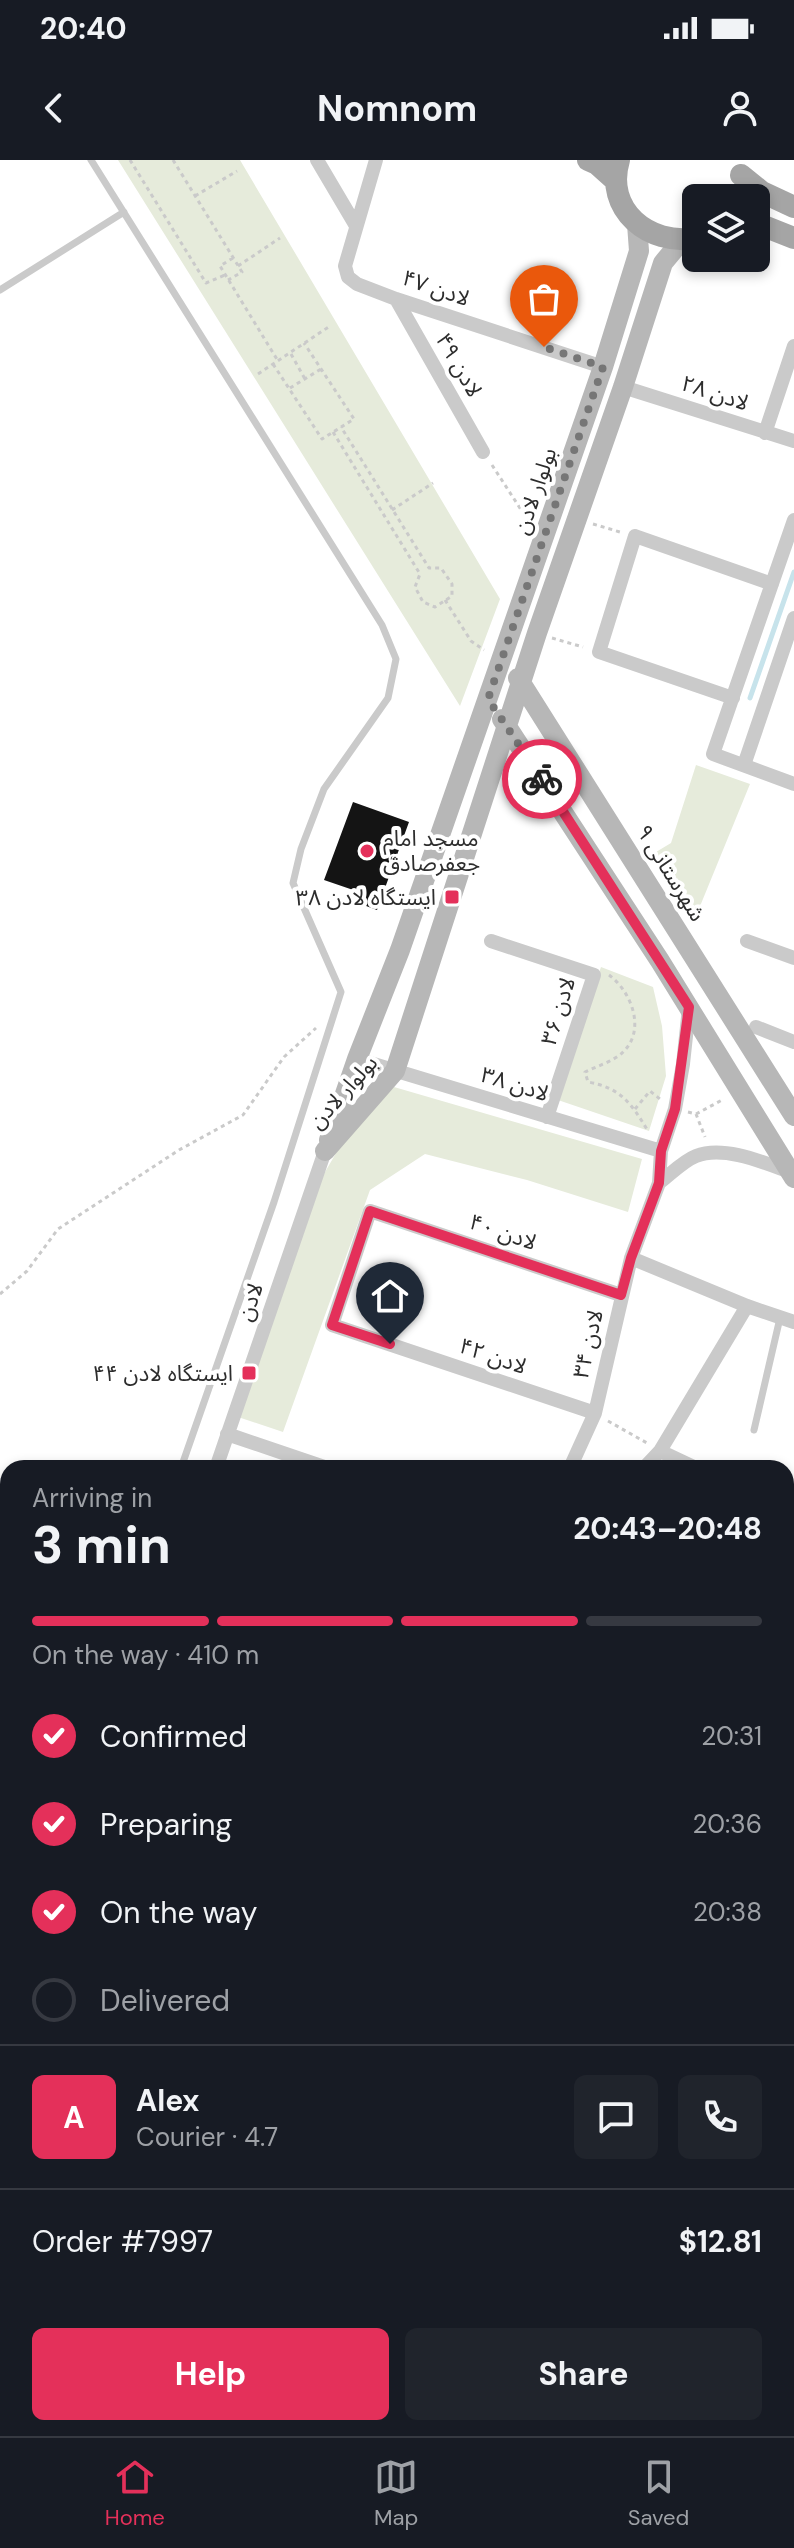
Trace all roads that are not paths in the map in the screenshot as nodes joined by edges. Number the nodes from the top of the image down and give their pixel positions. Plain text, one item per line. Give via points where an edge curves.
1 (91, 160) edge
2 (317, 160) edge
3 (376, 160) edge
4 (588, 160) edge
5 (740, 167) edge
6 (618, 171) edge
7 (794, 207) edge
8 (124, 212) junction
9 (637, 224) junction
10 (356, 226) junction
11 (770, 229) edge
12 (794, 238) edge
13 (682, 239) edge
14 (682, 245) edge
15 (0, 290) edge
16 (396, 299) junction
17 (794, 346) edge
18 (603, 367) junction
19 (623, 387) junction
20 (765, 433) junction
21 (794, 441) edge
22 (483, 452) road end
23 (794, 520) edge
24 (772, 584) junction
25 (794, 618) edge
26 (501, 661) junction
27 (523, 682) junction
28 (733, 698) junction
29 (488, 699) junction
30 (508, 725) junction
31 (744, 765) junction
32 (794, 784) edge
33 (491, 941) dead end
34 (747, 941) dead end
35 (794, 958) edge
36 (689, 1007) junction
37 (756, 1027) dead end
38 (794, 1042) edge
39 (357, 1059) junction
40 (395, 1071) junction
41 (794, 1116) edge
42 (547, 1117) junction
43 (325, 1151) junction
44 (661, 1151) junction
45 (792, 1175) edge
46 (659, 1183) junction
47 (631, 1258) junction
48 (621, 1295) junction
49 (747, 1306) junction
50 (787, 1320) edge
51 (332, 1325) joint
52 (595, 1413) junction
53 (754, 1430) dead end
54 (227, 1434) junction
55 (660, 1451) junction
56 (184, 1460) edge
57 (219, 1460) edge
58 (290, 1460) edge
59 (574, 1460) edge
60 (652, 1460) edge
61 (679, 1460) edge

1 - 8 lane
2 - 10 street
3 - 10 street
4 - 6 main road
5 - 7 main road via 762,192
6 - 9 main road via 619,197
8 - 15 lane
8 - 56 lane via 382,625 396,659 388,698 324,789 301,849 293,883 341,992
9 - 13 main road via 650,234
9 - 18 street, بولوار لادن via 639,251
10 - 16 street, لادن ۴۷ via 345,266 348,277
11 - 12 main road
14 - 19 street, بولوار لادن via 663,263
16 - 18 street, لادن ۴۷
16 - 22 street, لادن ۴۹
17 - 20 street
18 - 26 street, بولوار لادن
19 - 20 street, لادن ۲۸
19 - 27 street, بولوار لادن
20 - 21 street, لادن ۲۸
23 - 24 street
24 - 28 street
24 - 28 street via 635,536 599,652
25 - 31 street
26 - 27 street, شهرستانی ۹
26 - 29 street, بولوار لادن
27 - 30 street, بولوار لادن
27 - 41 street, شهرستانی ۹
28 - 31 street via 713,754
29 - 30 street
29 - 39 street, بولوار لادن
30 - 36 street
30 - 40 street, بولوار لادن
31 - 32 street
33 - 42 street, لادن ۳۶ via 594,975
34 - 35 street
36 - 44 street, لادن ۳۴ via 675,1109
36 - 45 street
37 - 38 street
39 - 40 street, لادن ۳۸
39 - 43 street, بولوار لادن
40 - 42 street, لادن ۳۸
40 - 43 street, بولوار لادن
42 - 44 street, لادن ۳۸
43 - 54 street, لادن
44 - 46 street, لادن ۳۴
45 - 46 street via 744,1155 712,1153 698,1155
46 - 47 street, لادن ۳۴
47 - 48 street, لادن ۳۴
47 - 49 street
48 - 51 street, لادن ۴۰ via 370,1211
48 - 52 street, لادن ۳۴
49 - 50 street
49 - 55 street
50 - 53 lane
51 - 52 street, لادن ۴۲
52 - 59 street, لادن ۳۴
54 - 57 street, لادن
54 - 58 street
55 - 60 street
55 - 61 street

